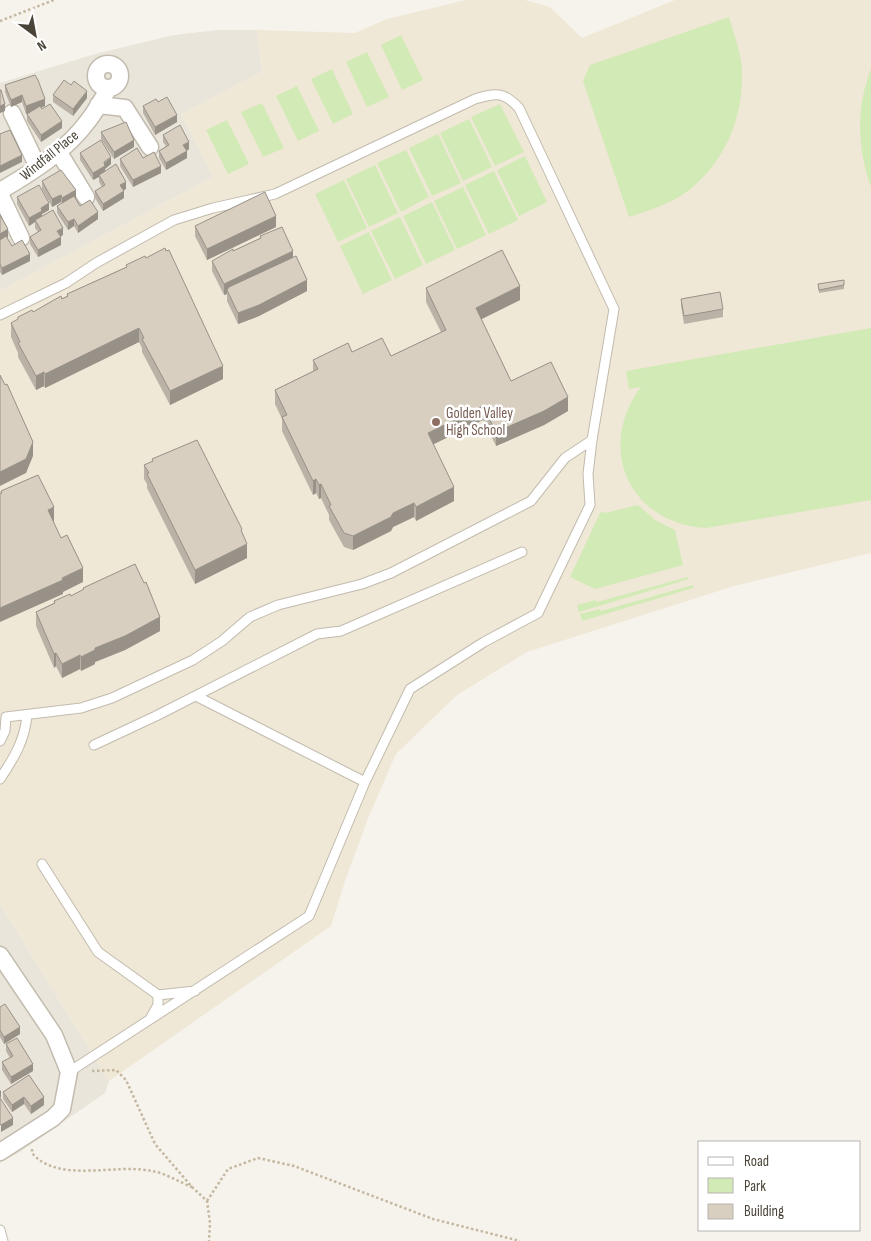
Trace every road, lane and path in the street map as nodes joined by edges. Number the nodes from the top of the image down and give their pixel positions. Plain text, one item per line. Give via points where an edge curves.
1 (54, 0) edge
2 (0, 21) edge
3 (109, 88) dead end
4 (98, 105) junction
5 (12, 113) dead end
6 (150, 147) dead end
7 (58, 151) junction
8 (38, 166) junction
9 (0, 193) edge
10 (86, 197) dead end
11 (21, 238) edge
12 (0, 315) edge
13 (592, 440) junction
14 (522, 552) dead end
15 (196, 696) junction
16 (27, 715) junction
17 (3, 716) edge
18 (0, 741) edge
19 (94, 744) dead end
20 (0, 778) edge
21 (365, 782) junction
22 (42, 864) dead end
23 (0, 955) edge
24 (197, 991) junction
25 (158, 995) junction
26 (148, 1022) junction
27 (69, 1072) junction
28 (32, 1148) dead end
29 (0, 1152) edge
30 (192, 1187) junction
31 (207, 1201) junction
32 (0, 1230) edge
33 (3, 1241) edge
34 (209, 1241) edge
35 (520, 1241) edge

1 - 2 path
3 - 4 street, Windfall Place
4 - 6 street via 125,108
4 - 7 street, Windfall Place via 88,122
5 - 8 street
7 - 8 street, Windfall Place
7 - 10 street
8 - 9 street, Windfall Place
9 - 11 street
12 - 13 lane via 66,283 174,220 275,194 475,99 495,94 509,98 519,108 614,309
13 - 16 lane via 565,458 531,501 391,573 278,605 250,617 222,641 192,660 112,698 81,708
13 - 21 lane via 588,474 590,505 538,613 484,642 410,689
14 - 15 lane via 341,630 317,634
15 - 19 lane
15 - 21 lane
16 - 17 lane
16 - 20 lane via 21,745
17 - 18 lane via 6,731
21 - 24 lane via 309,916
22 - 25 lane via 98,952
23 - 27 street via 54,1035
24 - 25 lane
24 - 26 lane
25 - 26 lane via 158,1005
26 - 27 lane
27 - 29 street via 62,1109
27 - 30 path via 116,1070 126,1080 155,1144
28 - 30 path via 32,1153 48,1166 66,1170 152,1170
30 - 31 path
31 - 34 path
31 - 35 path via 228,1169 258,1158 294,1166 433,1219
32 - 33 lane

